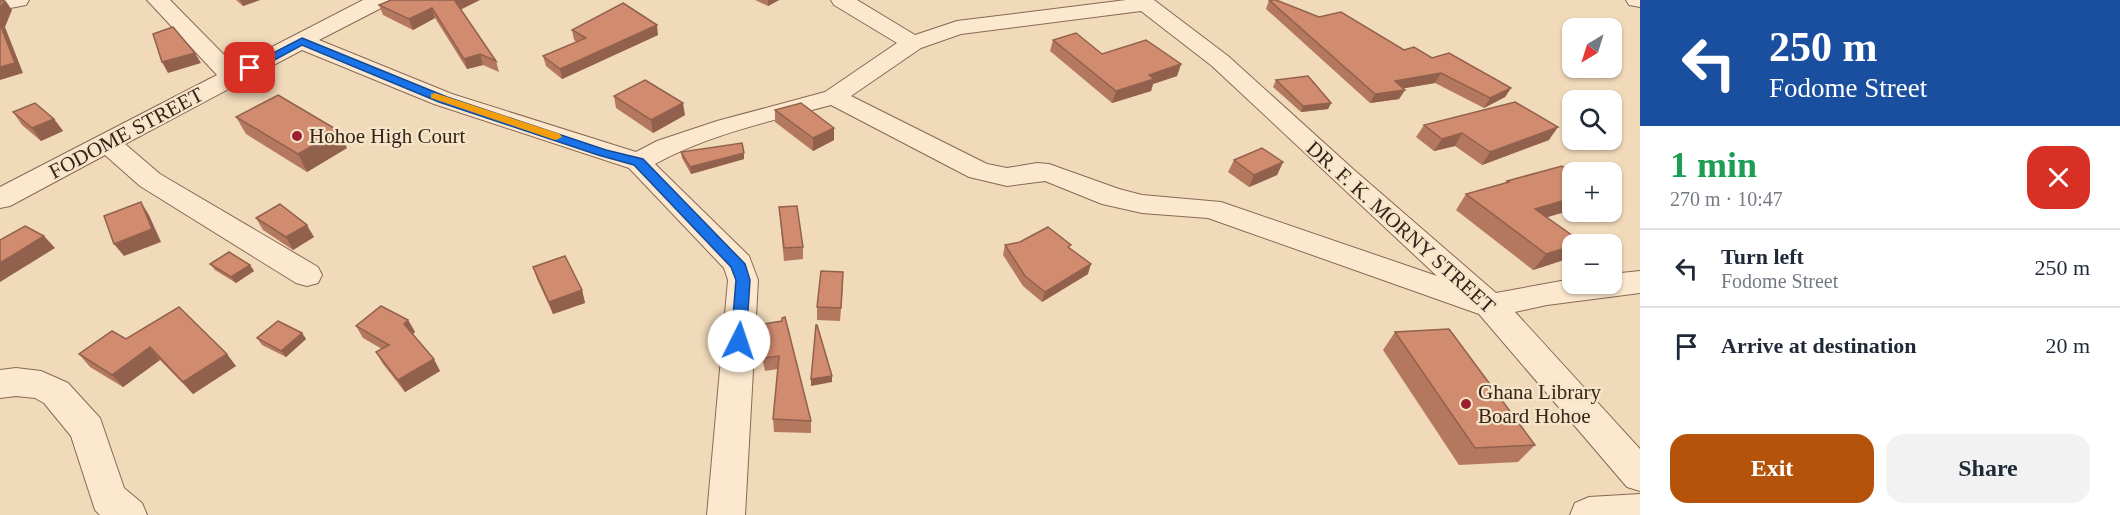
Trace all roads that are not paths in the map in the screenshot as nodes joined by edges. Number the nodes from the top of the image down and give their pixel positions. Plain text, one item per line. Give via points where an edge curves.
1 (18, 0) edge
2 (158, 0) edge
3 (379, 0) edge
4 (842, 0) edge
5 (1142, 2) edge
6 (0, 4) edge
7 (302, 41) junction
8 (913, 43) junction
9 (232, 78) junction
10 (834, 97) junction
11 (108, 143) junction
12 (638, 162) junction
13 (0, 199) edge
14 (308, 275) dead end
15 (1640, 282) edge
16 (1490, 306) junction
17 (0, 384) edge
18 (1640, 475) edge
19 (1640, 511) edge
20 (128, 515) edge
21 (726, 515) edge
22 (1589, 515) edge

1 - 6 street
2 - 9 street
3 - 7 street, FODOME STREET
4 - 8 street
5 - 8 street via 979,24
5 - 16 street, DR. F. K. MORNY STREET via 1220,61
7 - 9 street, FODOME STREET
7 - 12 street via 443,99
8 - 10 street
9 - 11 street, FODOME STREET
10 - 12 street via 726,126 666,147
10 - 16 street via 979,171 1007,177 1049,173 1142,204 1211,209
11 - 13 street, FODOME STREET
11 - 14 street via 150,180
12 - 21 street via 738,264 743,280
15 - 16 street
16 - 18 street, DR. F. K. MORNY STREET
17 - 20 street via 41,385 56,393 87,429 108,498
19 - 22 street

